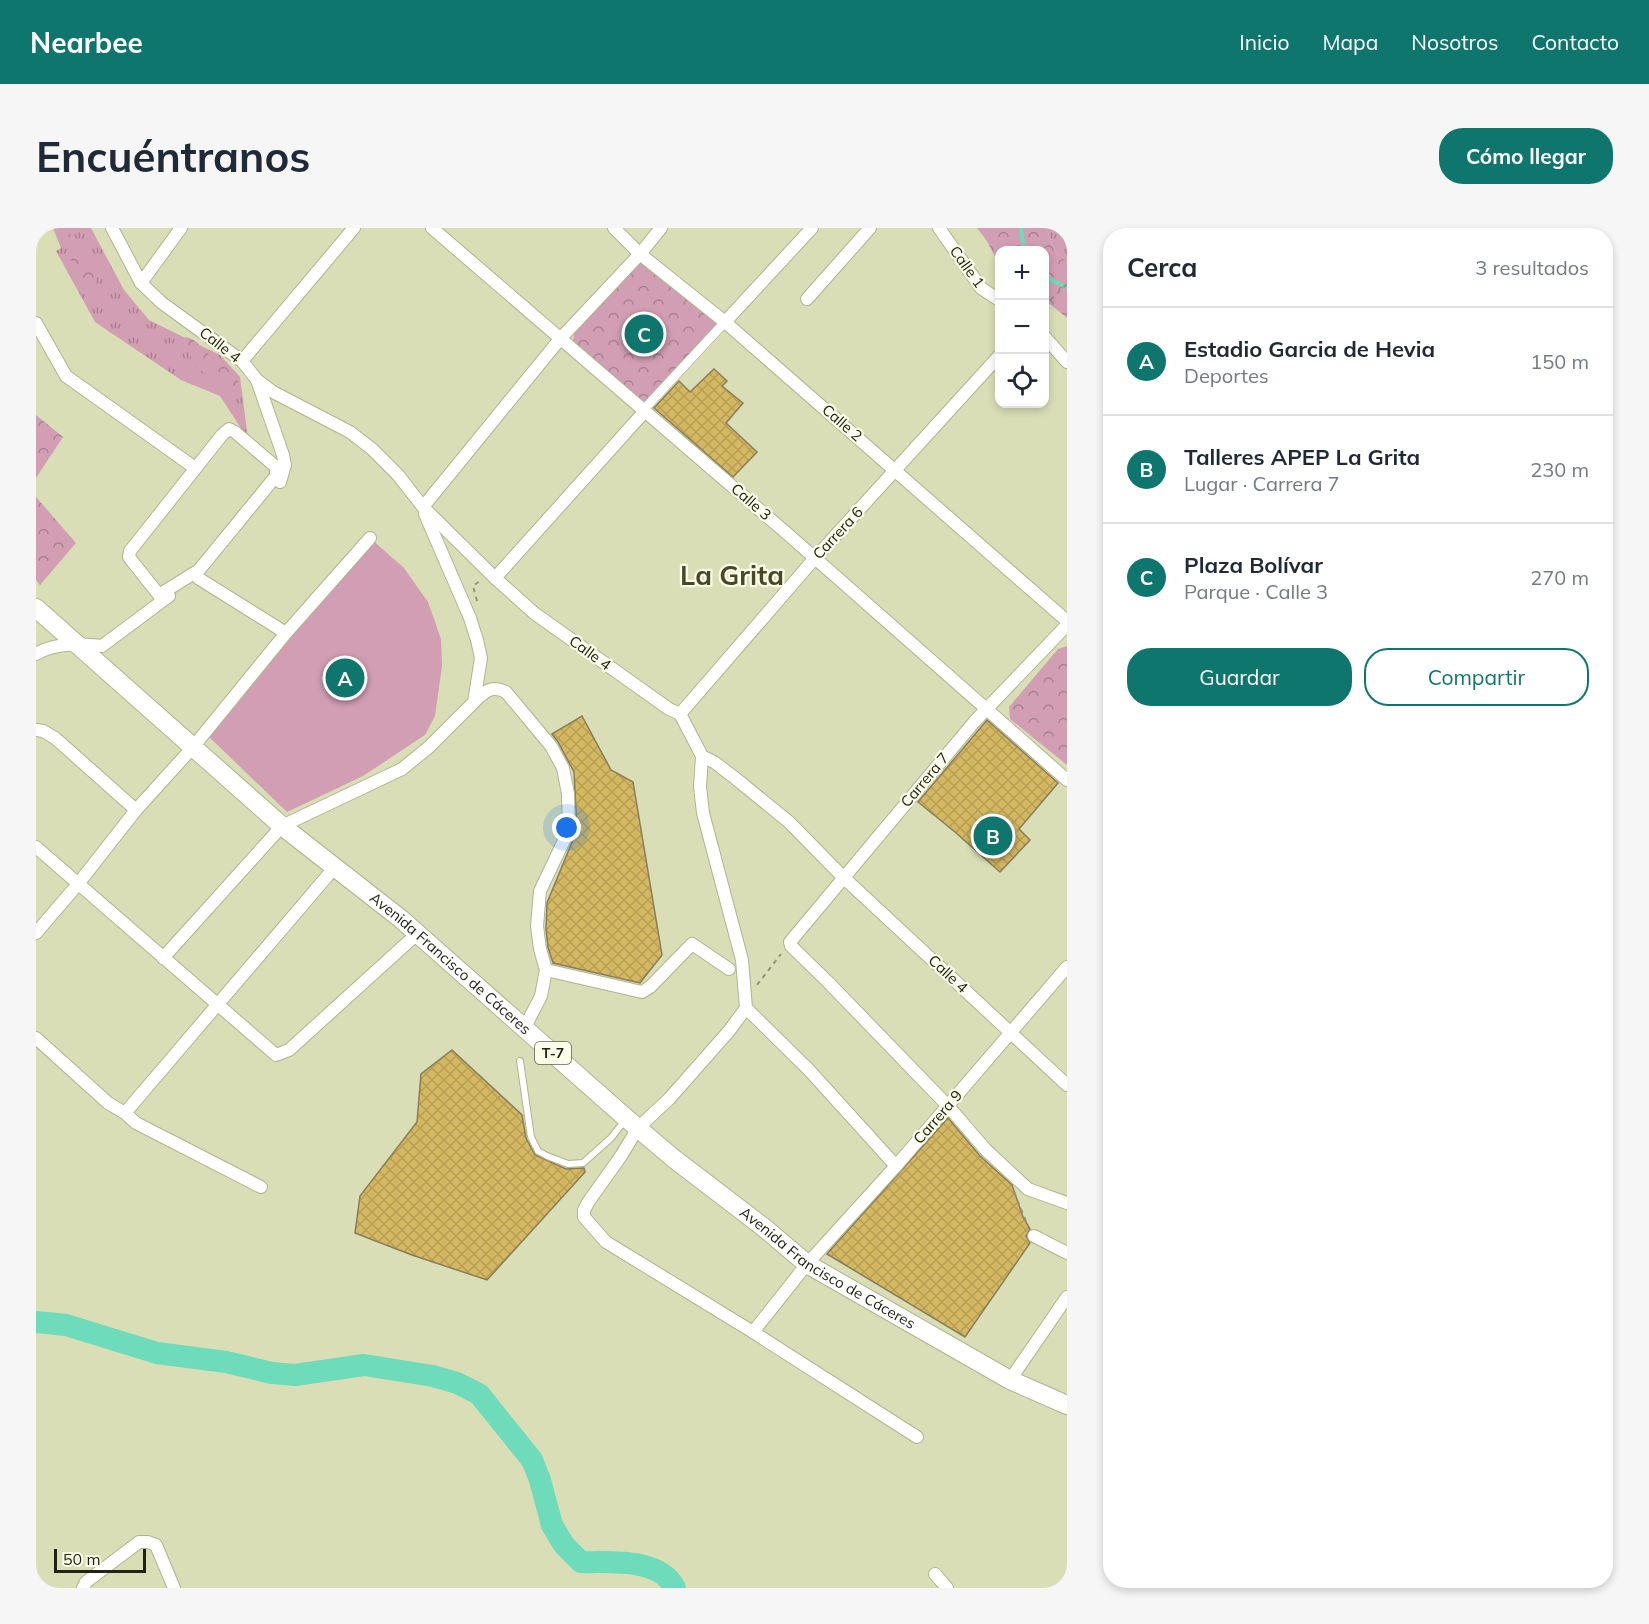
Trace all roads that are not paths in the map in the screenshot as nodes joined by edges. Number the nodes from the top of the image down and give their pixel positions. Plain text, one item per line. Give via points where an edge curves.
1 (112, 228) edge
2 (181, 228) edge
3 (354, 228) edge
4 (432, 228) edge
5 (614, 228) edge
6 (661, 228) edge
7 (812, 228) edge
8 (870, 228) edge
9 (939, 228) edge
10 (640, 254) junction
11 (141, 282) junction
12 (995, 297) edge
13 (807, 298) dead end
14 (726, 322) junction
15 (36, 323) edge
16 (560, 339) junction
17 (1049, 342) edge
18 (995, 360) edge
19 (242, 361) junction
20 (1067, 362) edge
21 (257, 381) junction
22 (645, 411) junction
23 (195, 468) junction
24 (896, 470) junction
25 (423, 507) junction
26 (370, 538) dead end
27 (815, 558) junction
28 (198, 578) junction
29 (495, 578) junction
30 (161, 597) junction
31 (36, 608) edge
32 (1067, 623) edge
33 (286, 633) junction
34 (78, 644) junction
35 (36, 654) edge
36 (474, 702) junction
37 (986, 709) junction
38 (680, 714) junction
39 (36, 730) edge
40 (194, 746) junction
41 (702, 756) junction
42 (1067, 780) edge
43 (136, 810) junction
44 (282, 826) junction
45 (36, 846) edge
46 (335, 867) junction
47 (843, 877) junction
48 (78, 884) junction
49 (36, 933) edge
50 (418, 933) junction
51 (163, 958) junction
52 (1067, 967) edge
53 (729, 969) dead end
54 (546, 970) junction
55 (216, 1004) junction
56 (746, 1004) junction
57 (525, 1027) junction
58 (1011, 1033) junction
59 (36, 1038) edge
60 (520, 1061) dead end
61 (1067, 1085) edge
62 (948, 1106) junction
63 (125, 1113) junction
64 (632, 1123) junction
65 (896, 1166) junction
66 (261, 1186) dead end
67 (1067, 1203) edge
68 (1034, 1236) road end
69 (1067, 1253) edge
70 (807, 1264) junction
71 (1067, 1297) edge
72 (753, 1332) junction
73 (1010, 1380) junction
74 (1067, 1405) edge
75 (917, 1437) dead end
76 (935, 1574) dead end
77 (83, 1588) edge
78 (174, 1588) edge
79 (947, 1588) edge

1 - 11 street, Calle 4
2 - 11 street
3 - 19 street
4 - 16 street, Calle 3
5 - 10 street, Calle 2
6 - 10 street
7 - 14 street
8 - 13 street
9 - 12 street, Calle 1 via 981,288
10 - 14 street, Calle 2
10 - 16 street
11 - 19 street, Calle 4 via 162,303
14 - 22 street
14 - 24 street, Calle 2
15 - 23 street via 66,376
16 - 22 street, Calle 3
16 - 25 street
17 - 20 street
18 - 24 street, Carrera 6
19 - 21 street, Calle 4
21 - 25 street, Calle 4 via 365,443
21 - 28 street via 283,455 284,474
22 - 27 street, Calle 3
22 - 29 street
23 - 30 street via 130,551 129,557
23 - 30 street via 229,429 277,472 199,570
24 - 27 street, Carrera 6
24 - 32 street, Calle 2
25 - 29 street, Calle 4
25 - 36 street via 477,640 481,658
26 - 33 street
27 - 37 street, Calle 3
27 - 38 street, Carrera 6
28 - 30 street
28 - 33 street
29 - 38 street, Calle 4 via 534,613
30 - 34 street via 102,646
31 - 34 main road, Avenida Francisco de Cáceres / T-7
32 - 37 street, Carrera 7
33 - 40 street
34 - 35 street via 53,646
34 - 40 main road, Avenida Francisco de Cáceres / T-7
36 - 44 street via 402,769
36 - 54 street via 488,689 506,692 551,746 563,768 569,830 540,891 537,926
37 - 42 street, Calle 3
37 - 47 street, Carrera 7
38 - 41 street, Calle 4
39 - 43 street via 55,738
40 - 43 street
40 - 44 main road, Avenida Francisco de Cáceres / T-7
41 - 47 street, Calle 4 via 768,804
41 - 56 street via 703,813 742,960
43 - 48 street
44 - 46 main road, Avenida Francisco de Cáceres / T-7
44 - 51 street
45 - 48 street
46 - 50 main road, Avenida Francisco de Cáceres / T-7
46 - 55 street
47 - 58 street, Calle 4
47 - 62 street, Carrera 7 via 790,946
48 - 49 street
48 - 51 street
50 - 55 street via 289,1050 276,1055
50 - 57 main road, Avenida Francisco de Cáceres / T-7
51 - 55 street
52 - 58 street, Carrera 9
53 - 54 street via 692,944 642,992
54 - 57 street via 541,996
55 - 63 street
56 - 64 street via 729,1031 669,1099
56 - 65 street
57 - 64 main road, Avenida Francisco de Cáceres / T-7
58 - 61 street, Calle 4
58 - 62 street, Carrera 9
59 - 63 street via 108,1103
60 - 64 lane via 531,1137 538,1150 547,1156 568,1164 584,1163
62 - 65 street, Carrera 9
62 - 67 street via 986,1150 1028,1189
63 - 66 street via 136,1124
64 - 70 main road, Avenida Francisco de Cáceres / T-7
64 - 72 street via 584,1210 584,1217 606,1242
65 - 70 street, Carrera 9
68 - 69 street
70 - 72 street, Carrera 9
70 - 73 main road, Avenida Francisco de Cáceres / T-7
71 - 73 street
72 - 75 street
73 - 74 main road, Avenida Francisco de Cáceres / T-7
76 - 79 street
77 - 78 street via 86,1581 140,1542 148,1542 156,1545

